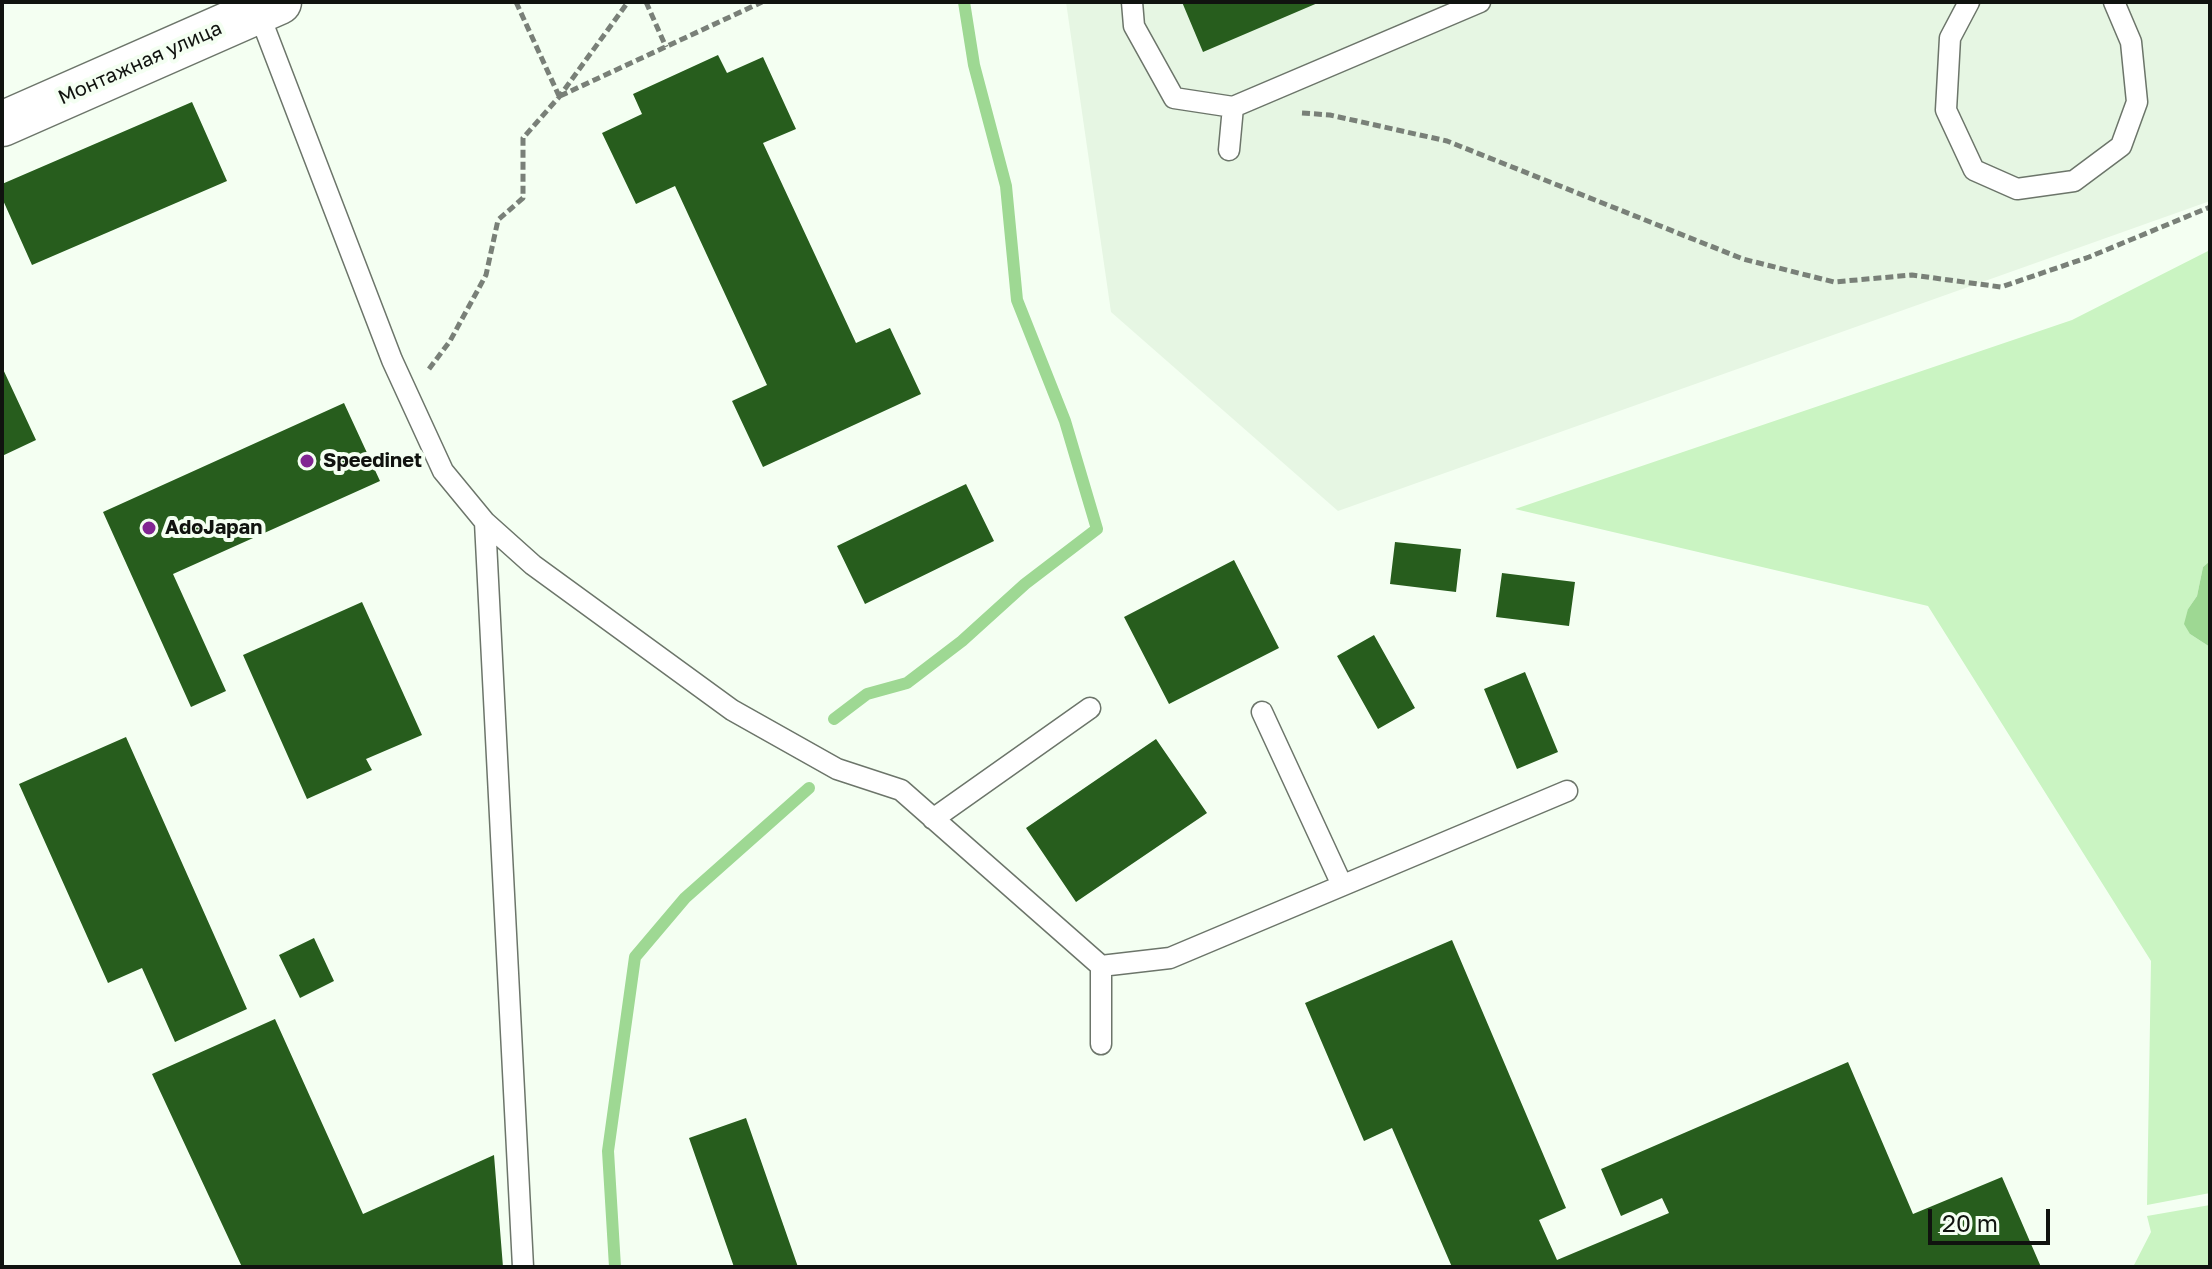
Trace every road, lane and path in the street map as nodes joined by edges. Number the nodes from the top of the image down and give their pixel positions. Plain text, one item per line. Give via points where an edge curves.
1 (516, 2) edge
2 (628, 2) edge
3 (646, 2) edge
4 (762, 2) edge
5 (1132, 2) edge
6 (1145, 2) edge
7 (1480, 2) edge
8 (1969, 2) edge
9 (2114, 2) edge
10 (268, 7) edge
11 (1134, 26) junction
12 (666, 47) junction
13 (559, 97) junction
14 (1233, 107) junction
15 (2, 124) edge
16 (1229, 150) dead end
17 (2210, 207) edge
18 (425, 374) dead end
19 (485, 522) junction
20 (1090, 708) dead end
21 (1262, 712) dead end
22 (1567, 791) dead end
23 (933, 819) junction
24 (1342, 885) junction
25 (1101, 966) junction
26 (1101, 1044) dead end
27 (523, 1267) edge

1 - 13 path
2 - 13 path
3 - 12 path
4 - 12 path
5 - 11 lane
6 - 11 lane
7 - 14 lane
8 - 9 lane via 1950,38 1946,110 1974,170 2017,189 2074,181 2121,146 2137,102 2131,42
10 - 15 street, Монтажная улица
10 - 19 lane via 392,360 443,471
11 - 14 lane via 1174,98
12 - 13 path
13 - 18 path via 523,138 523,198 498,220 486,275
14 - 16 lane
14 - 17 path via 1330,115 1447,141 1743,259 1834,282 1912,275 2001,287
19 - 23 lane via 533,565 732,710 837,769 901,790
19 - 27 lane
20 - 23 lane
21 - 24 lane
22 - 24 lane
23 - 25 lane
24 - 25 lane via 1170,958
25 - 26 lane

